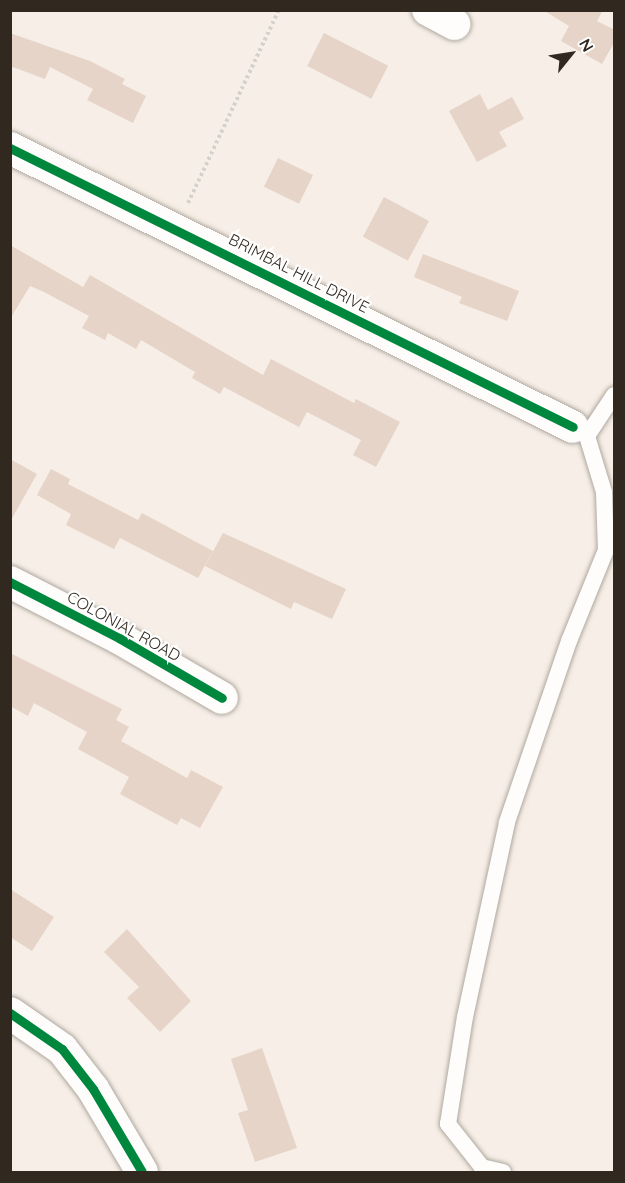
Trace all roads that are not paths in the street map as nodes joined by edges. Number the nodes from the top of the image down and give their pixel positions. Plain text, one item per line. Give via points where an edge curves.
1 (10, 148) edge
2 (615, 395) edge
3 (580, 431) junction
4 (10, 582) edge
5 (222, 698) dead end
6 (10, 1013) edge
7 (142, 1173) edge
8 (503, 1173) edge

1 - 3 street, BRIMBAL HILL DRIVE
2 - 3 lane
3 - 8 lane via 604,492 606,550 569,641 507,822 465,1017 448,1124 482,1167
4 - 5 street, COLONIAL ROAD via 119,638
6 - 7 street via 62,1049 93,1089

